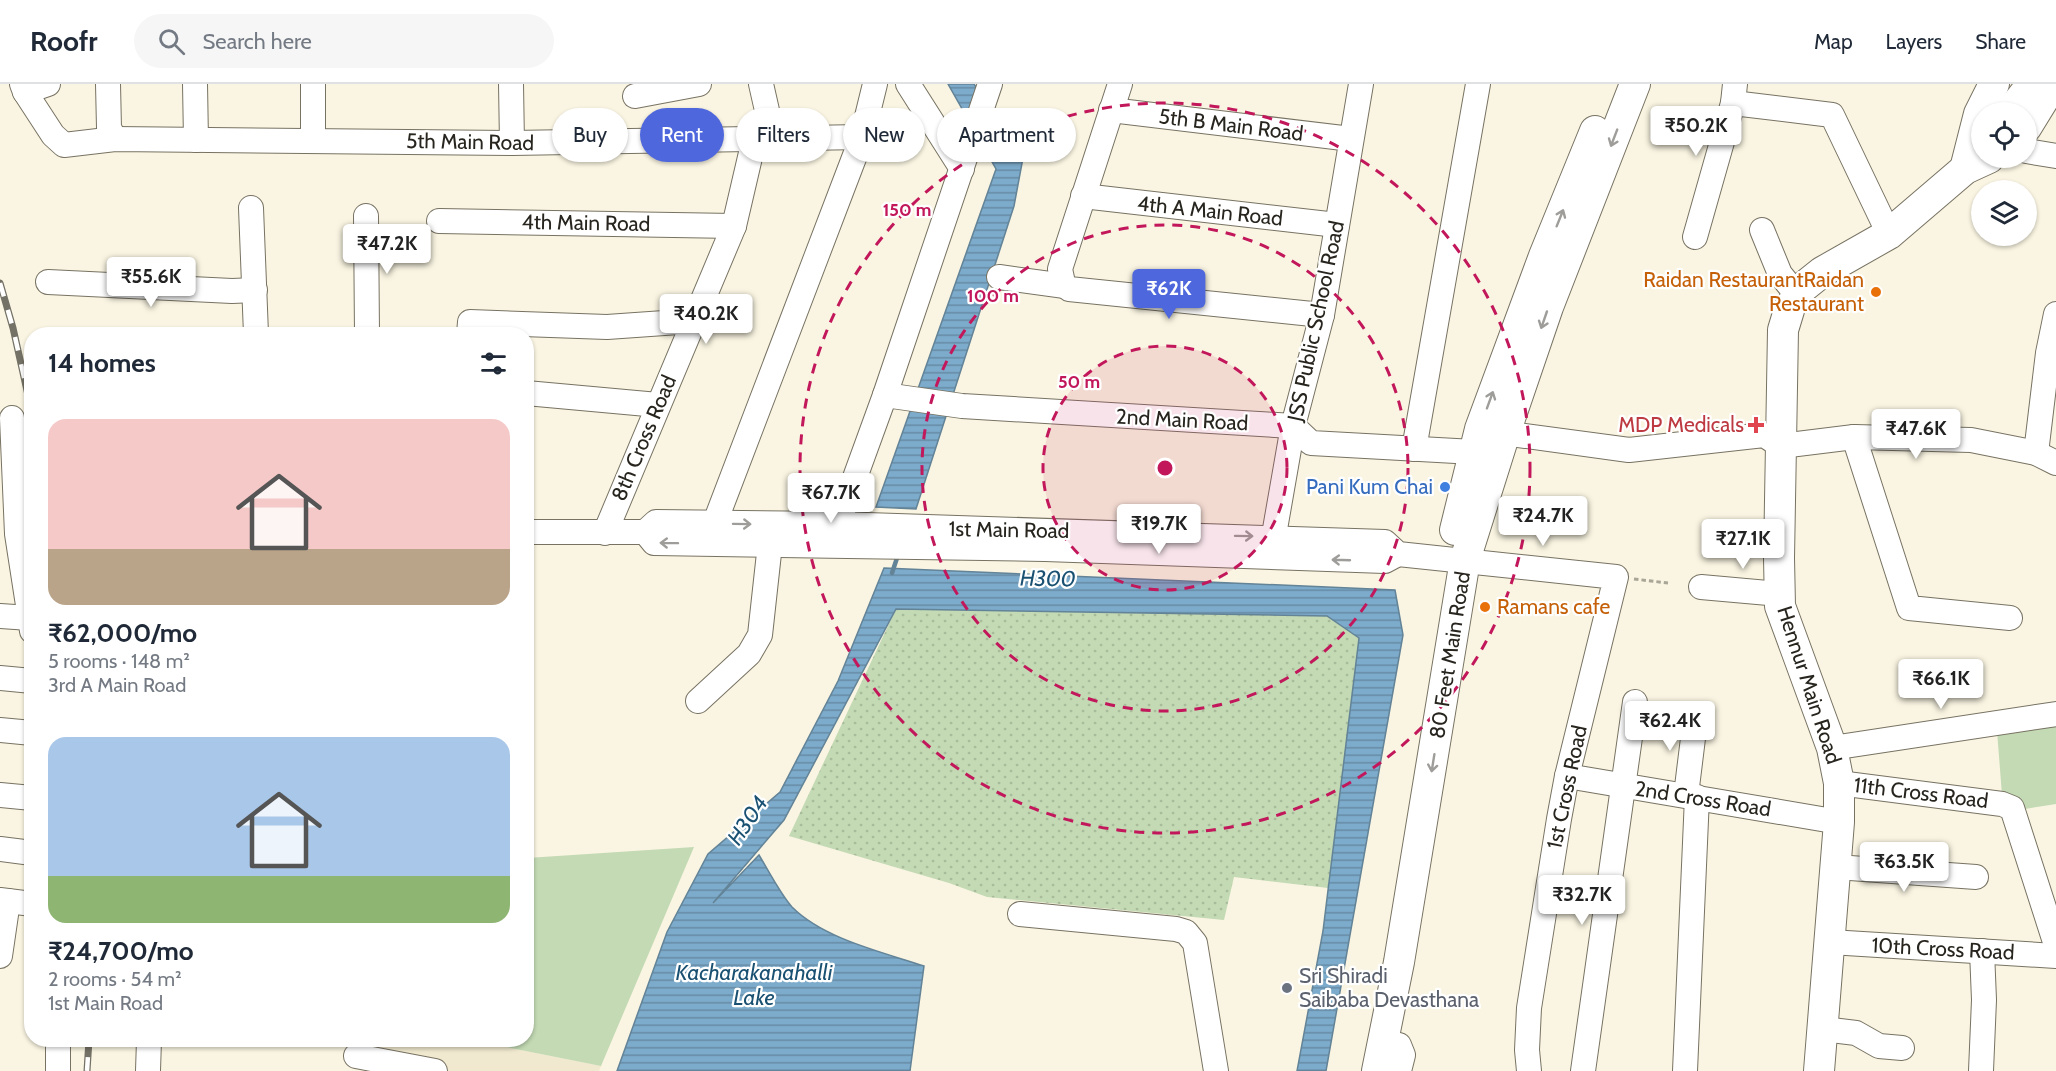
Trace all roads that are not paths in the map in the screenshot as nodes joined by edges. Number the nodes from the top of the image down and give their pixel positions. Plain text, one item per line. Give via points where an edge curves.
1 (48, 84) edge
2 (108, 84) edge
3 (195, 84) edge
4 (313, 84) edge
5 (511, 84) edge
6 (699, 84) edge
7 (761, 84) edge
8 (874, 84) edge
9 (908, 84) edge
10 (1119, 84) edge
11 (1361, 84) edge
12 (1478, 84) edge
13 (1614, 84) edge
14 (1635, 84) edge
15 (1994, 84) edge
16 (2017, 84) edge
17 (2032, 84) edge
18 (2053, 84) edge
19 (990, 86) edge
20 (24, 88) edge
21 (1734, 94) edge
22 (635, 96) dead end
23 (1986, 102) edge
24 (2009, 102) edge
25 (2018, 102) edge
26 (762, 108) edge
27 (869, 108) edge
28 (982, 108) edge
29 (1111, 110) junction
30 (2037, 110) edge
31 (937, 122) edge
32 (115, 139) junction
33 (736, 139) edge
34 (1352, 139) junction
35 (196, 140) junction
36 (313, 140) junction
37 (512, 143) junction
38 (2037, 153) edge
39 (2056, 156) edge
40 (756, 162) edge
41 (852, 162) edge
42 (964, 162) edge
43 (1971, 164) edge
44 (1083, 196) junction
45 (251, 208) dead end
46 (366, 216) dead end
47 (439, 221) dead end
48 (1337, 225) junction
49 (734, 226) junction
50 (1762, 230) dead end
51 (1888, 234) junction
52 (1695, 237) dead end
53 (1063, 277) junction
54 (999, 278) dead end
55 (48, 282) dead end
56 (255, 290) junction
57 (1797, 296) junction
58 (2056, 314) edge
59 (1322, 315) junction
60 (693, 321) junction
61 (256, 327) edge
62 (367, 327) edge
63 (534, 328) edge
64 (534, 394) edge
65 (885, 395) junction
66 (658, 405) junction
67 (12, 417) dead end
68 (1293, 426) junction
69 (1854, 437) junction
70 (1486, 438) junction
71 (1781, 446) junction
72 (1414, 449) junction
73 (2046, 458) edge
74 (16, 486) edge
75 (534, 532) edge
76 (604, 533) junction
77 (710, 533) junction
78 (834, 535) junction
79 (893, 540) junction
80 (770, 544) junction
81 (1272, 547) junction
82 (1456, 559) junction
83 (24, 580) edge
84 (1701, 587) dead end
85 (1780, 594) junction
86 (0, 616) edge
87 (2010, 618) dead end
88 (24, 623) edge
89 (0, 678) edge
90 (24, 680) edge
91 (698, 701) dead end
92 (1635, 702) dead end
93 (1696, 714) dead end
94 (2056, 714) edge
95 (0, 730) edge
96 (24, 732) edge
97 (1832, 748) junction
98 (1567, 776) junction
99 (1839, 783) junction
100 (1624, 786) junction
101 (0, 795) edge
102 (1692, 796) junction
103 (24, 797) edge
104 (1839, 822) junction
105 (0, 849) edge
106 (24, 852) edge
107 (1836, 867) junction
108 (1976, 877) dead end
109 (4, 901) edge
110 (24, 903) edge
111 (1020, 914) dead end
112 (1830, 942) junction
113 (1, 943) edge
114 (2056, 945) edge
115 (1982, 951) junction
116 (2056, 956) edge
117 (1823, 1029) junction
118 (58, 1047) edge
119 (149, 1047) edge
120 (1902, 1048) dead end
121 (356, 1055) edge
122 (1380, 1057) edge
123 (58, 1071) edge
124 (148, 1071) edge
125 (435, 1071) edge
126 (1216, 1071) edge
127 (1359, 1071) edge
128 (1399, 1071) edge
129 (1528, 1071) edge
130 (1583, 1071) edge
131 (1685, 1071) edge
132 (1819, 1071) edge
133 (1981, 1071) edge

1 - 20 street
2 - 32 street via 109,128
3 - 35 street
4 - 36 street
5 - 37 street
6 - 22 street
7 - 26 street, 8th Cross Road
8 - 27 street
9 - 31 street
10 - 29 street
11 - 34 street, JSS Public School Road
12 - 72 street
70 -> 13 main road, 80 Feet Main Road via 1544,256
14 -> 70 main road, 80 Feet Main Road via 1548,307
15 - 23 main road, Hennur Main Road
16 - 24 main road
17 - 25 main road
18 - 30 main road
19 - 28 street
20 - 32 street, 5th Main Road via 53,135 64,145
21 - 51 street via 1832,115
21 - 52 street
29 - 34 street, 5th B Main Road
29 - 44 street
32 - 35 street, 5th Main Road
33 - 37 street, 5th Main Road
34 - 48 street, JSS Public School Road
35 - 36 street, 5th Main Road
36 - 37 street, 5th Main Road
38 - 39 street
40 - 49 street, 8th Cross Road
41 - 77 street
42 - 65 street
43 - 51 main road, Hennur Main Road
44 - 48 street, 4th A Main Road
44 - 53 street
45 - 56 street
46 - 62 street
47 - 49 street, 4th Main Road
48 - 59 street, JSS Public School Road
49 - 60 street, 8th Cross Road
50 - 57 street via 1780,274
51 - 57 main road, Hennur Main Road via 1822,272
53 - 54 street
53 - 59 street via 1069,289
55 - 56 street
56 - 61 street
57 - 71 main road, Hennur Main Road via 1783,330
58 - 73 street via 2048,353
59 - 68 street, JSS Public School Road
60 - 63 street
60 - 66 street, 8th Cross Road
64 - 66 street
65 - 68 street, 2nd Main Road via 962,406
65 - 78 street
66 - 76 street, 8th Cross Road
67 - 74 street
68 - 72 street via 1311,443
68 - 81 street, JSS Public School Road
69 - 71 street
69 - 73 street via 1971,440
69 - 87 street via 1909,608
70 - 71 street via 1629,450 1764,435
70 - 72 street
70 - 82 main road, 80 Feet Main Road
71 - 85 main road, Hennur Main Road
74 - 83 street via 17,534
75 - 76 street
76 - 77 street via 645,532 656,522
77 -> 78 street
77 - 80 street
78 - 79 street
78 - 80 street
79 - 81 street via 1045,549
79 -> 81 street, 1st Main Road via 933,529
80 - 91 street via 760,635 749,654
81 - 82 street via 1385,561 1398,554
82 - 98 street, 1st Cross Road via 1616,577
82 -> 122 main road, 80 Feet Main Road via 1407,916
82 - 127 main road, 80 Feet Main Road
84 - 85 street
85 - 97 main road, Hennur Main Road via 1780,606
86 - 88 street
89 - 90 street
92 - 100 street
93 - 102 street
94 - 97 street
95 - 96 street
97 - 99 main road, Hennur Main Road
98 - 100 street, 2nd Cross Road
98 - 129 street, 1st Cross Road via 1529,1008
99 - 104 main road, Hennur Main Road
99 - 114 street, 11th Cross Road via 2002,804 2015,811
100 - 102 street, 2nd Cross Road
100 - 130 street
101 - 103 street
102 - 104 street, 2nd Cross Road
102 - 131 street
104 - 107 main road, Hennur Main Road
105 - 106 street
107 - 108 street
107 - 112 main road, Hennur Main Road
109 - 110 street
109 - 113 street
111 - 126 street via 1186,932 1195,944
112 - 115 street, 10th Cross Road
112 - 117 main road, Hennur Main Road
115 - 116 street, 10th Cross Road
115 - 133 street
117 - 120 street via 1856,1033 1879,1046
117 - 132 main road, Hennur Main Road
118 - 123 street
119 - 124 street
121 - 125 street
122 - 128 street via 1399,1045 1403,1055

